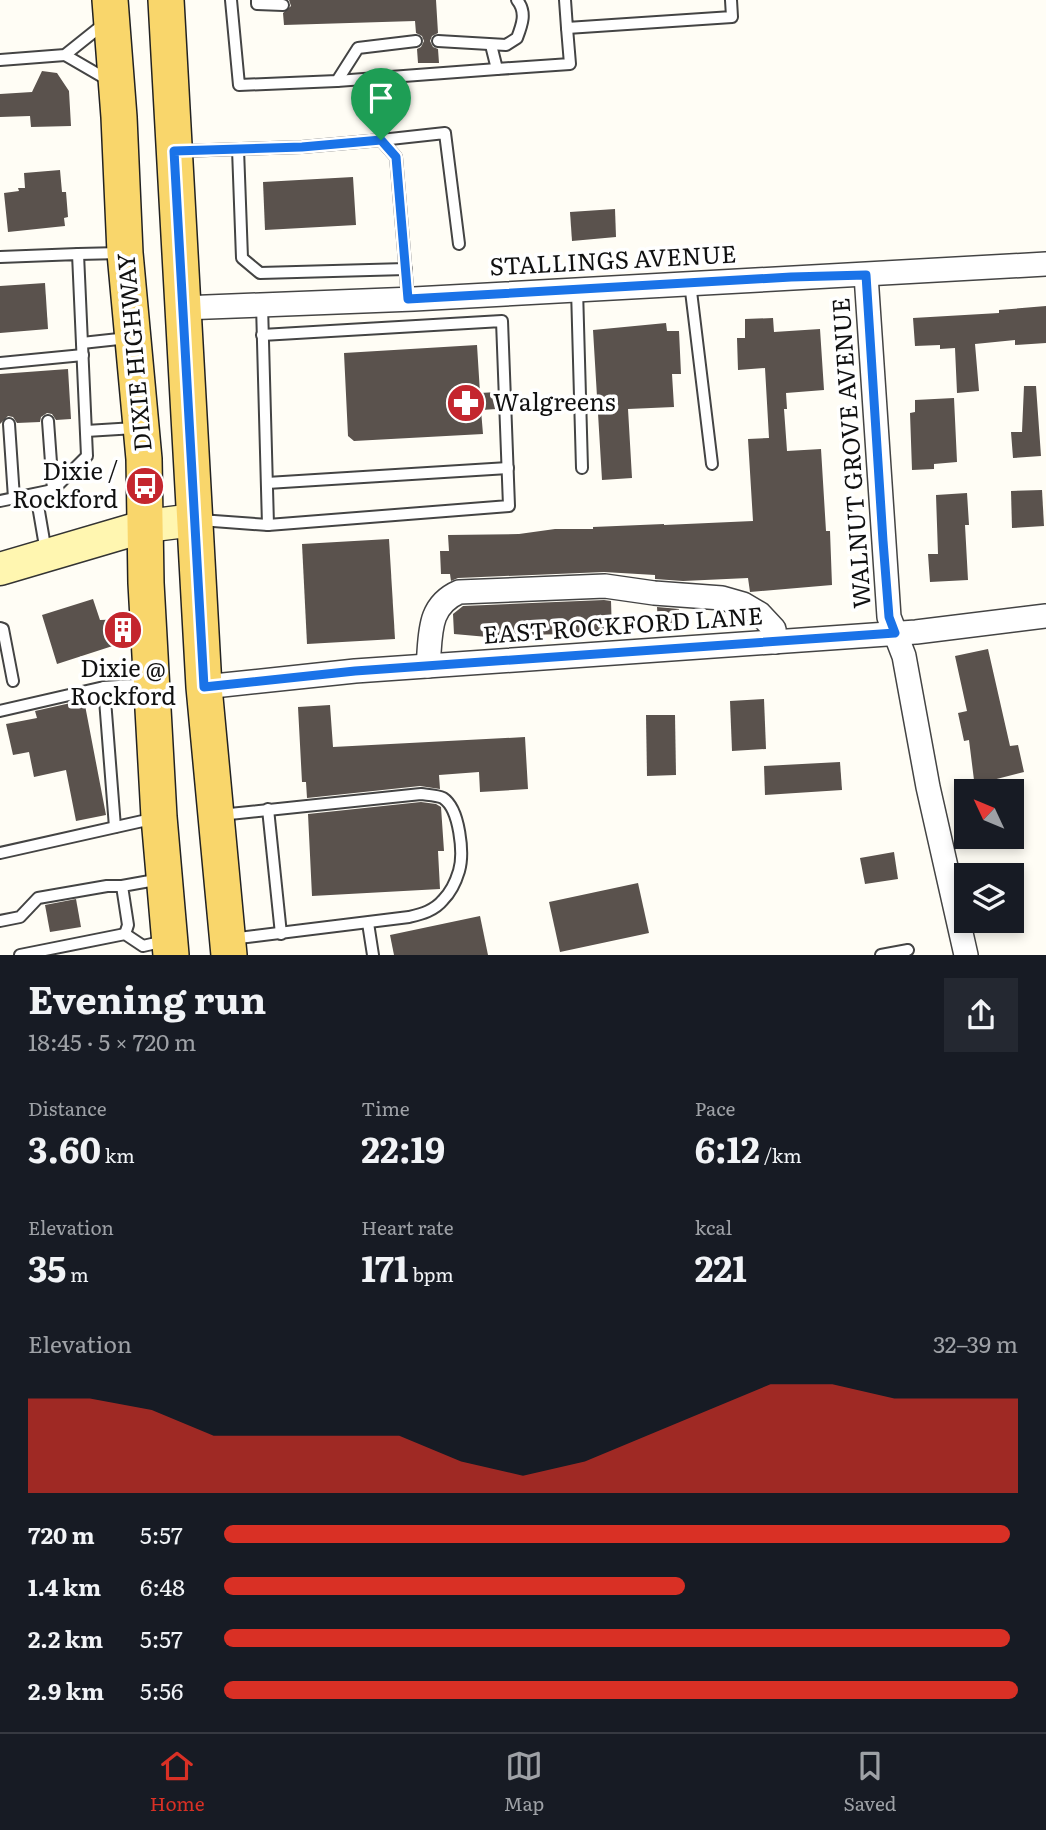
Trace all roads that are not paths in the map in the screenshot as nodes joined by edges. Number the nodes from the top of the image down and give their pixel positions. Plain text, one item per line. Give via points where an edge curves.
1 (166, 0) edge
2 (231, 0) edge
3 (257, 0) edge
4 (517, 0) edge
5 (565, 0) edge
6 (731, 0) edge
7 (283, 5) dead end
8 (111, 9) edge
9 (567, 28) junction
10 (416, 41) dead end
11 (438, 41) dead end
12 (491, 45) junction
13 (65, 55) junction
14 (0, 60) edge
15 (498, 69) junction
16 (337, 81) junction
17 (117, 86) junction
18 (381, 140) junction
19 (238, 149) junction
20 (174, 151) junction
21 (459, 244) dead end
22 (125, 253) junction
23 (78, 254) junction
24 (0, 257) edge
25 (1046, 264) edge
26 (406, 269) junction
27 (866, 275) junction
28 (690, 282) junction
29 (577, 289) junction
30 (408, 299) junction
31 (262, 305) junction
32 (182, 308) junction
33 (262, 335) junction
34 (135, 337) junction
35 (82, 342) junction
36 (83, 355) junction
37 (42, 359) junction
38 (3, 367) edge
39 (43, 371) dead end
40 (48, 421) dead end
41 (9, 424) dead end
42 (142, 428) junction
43 (86, 431) junction
44 (712, 464) dead end
45 (508, 468) junction
46 (582, 468) dead end
47 (267, 483) junction
48 (53, 490) junction
49 (36, 494) junction
50 (14, 498) junction
51 (0, 501) edge
52 (194, 520) junction
53 (268, 525) junction
54 (146, 526) junction
55 (46, 555) junction
56 (0, 569) edge
57 (1046, 616) edge
58 (0, 628) edge
59 (895, 633) junction
60 (775, 642) junction
61 (428, 666) junction
62 (13, 681) dead end
63 (151, 684) junction
64 (104, 687) junction
65 (204, 687) junction
66 (0, 711) edge
67 (268, 809) junction
68 (216, 816) junction
69 (159, 817) junction
70 (116, 827) junction
71 (0, 853) edge
72 (163, 878) junction
73 (122, 886) junction
74 (0, 921) edge
75 (368, 923) junction
76 (125, 934) junction
77 (281, 934) junction
78 (229, 947) edge
79 (155, 949) edge
80 (908, 950) dead end
81 (20, 955) edge
82 (373, 955) edge
83 (881, 955) edge
84 (966, 955) edge

1 - 20 main road, DIXIE HIGHWAY
2 - 16 lane via 239,85
3 - 7 lane via 257,5
4 - 12 lane via 524,18 517,38 506,45
5 - 9 lane
6 - 9 lane via 732,17
8 - 13 lane
8 - 17 main road, DIXIE HIGHWAY
9 - 15 lane via 570,64
10 - 16 lane via 358,48
11 - 12 lane
12 - 15 lane
13 - 14 lane
13 - 17 lane
15 - 16 lane
17 - 22 main road, DIXIE HIGHWAY
18 - 19 lane
18 - 21 lane via 445,133
18 - 26 lane via 396,157
19 - 20 lane
19 - 26 lane via 242,258 260,273
20 - 32 main road, DIXIE HIGHWAY
22 - 23 lane
22 - 34 main road, DIXIE HIGHWAY
23 - 24 lane
23 - 35 lane
25 - 27 street, STALLINGS AVENUE
26 - 30 lane
27 - 28 street, STALLINGS AVENUE
27 - 59 street, WALNUT GROVE AVENUE via 889,617
28 - 29 street, STALLINGS AVENUE
28 - 44 lane
29 - 30 street, STALLINGS AVENUE
29 - 46 lane
30 - 31 street, STALLINGS AVENUE
31 - 32 street, STALLINGS AVENUE
31 - 33 lane
32 - 52 main road, DIXIE HIGHWAY
33 - 45 lane via 502,321
33 - 47 lane
34 - 35 lane
34 - 42 main road, DIXIE HIGHWAY
35 - 36 lane
36 - 37 lane
36 - 43 lane
37 - 38 lane
37 - 39 lane
40 - 48 lane
41 - 50 lane
42 - 43 lane
42 - 54 main road, DIXIE HIGHWAY
43 - 48 lane via 86,456
45 - 47 lane
45 - 53 lane via 509,506
47 - 53 lane
48 - 49 lane
49 - 50 lane
49 - 55 lane
50 - 51 lane
52 - 53 lane
52 - 54 main road
52 - 65 main road, DIXIE HIGHWAY
54 - 55 main road
54 - 63 main road, DIXIE HIGHWAY
55 - 56 main road
57 - 59 street, EAST ROCKFORD LANE
58 - 62 lane
59 - 60 street, EAST ROCKFORD LANE
59 - 84 street, WALNUT GROVE AVENUE via 904,656
60 - 61 street, EAST ROCKFORD LANE
60 - 61 street via 774,629 760,614 722,598 605,586 459,592 437,607
61 - 65 street, EAST ROCKFORD LANE
63 - 64 lane
63 - 69 main road, DIXIE HIGHWAY
64 - 66 lane
64 - 70 lane
65 - 68 main road, DIXIE HIGHWAY
67 - 68 lane
67 - 75 lane via 421,794 449,803 456,816 461,852 452,888 428,912
67 - 77 lane
68 - 78 main road, DIXIE HIGHWAY
69 - 70 lane
69 - 72 main road, DIXIE HIGHWAY
70 - 71 lane
72 - 73 lane
72 - 79 main road, DIXIE HIGHWAY
73 - 74 lane via 38,898 20,917
73 - 76 lane via 128,925
75 - 77 lane
75 - 82 lane
76 - 79 lane
76 - 81 lane
77 - 78 lane
80 - 83 lane

